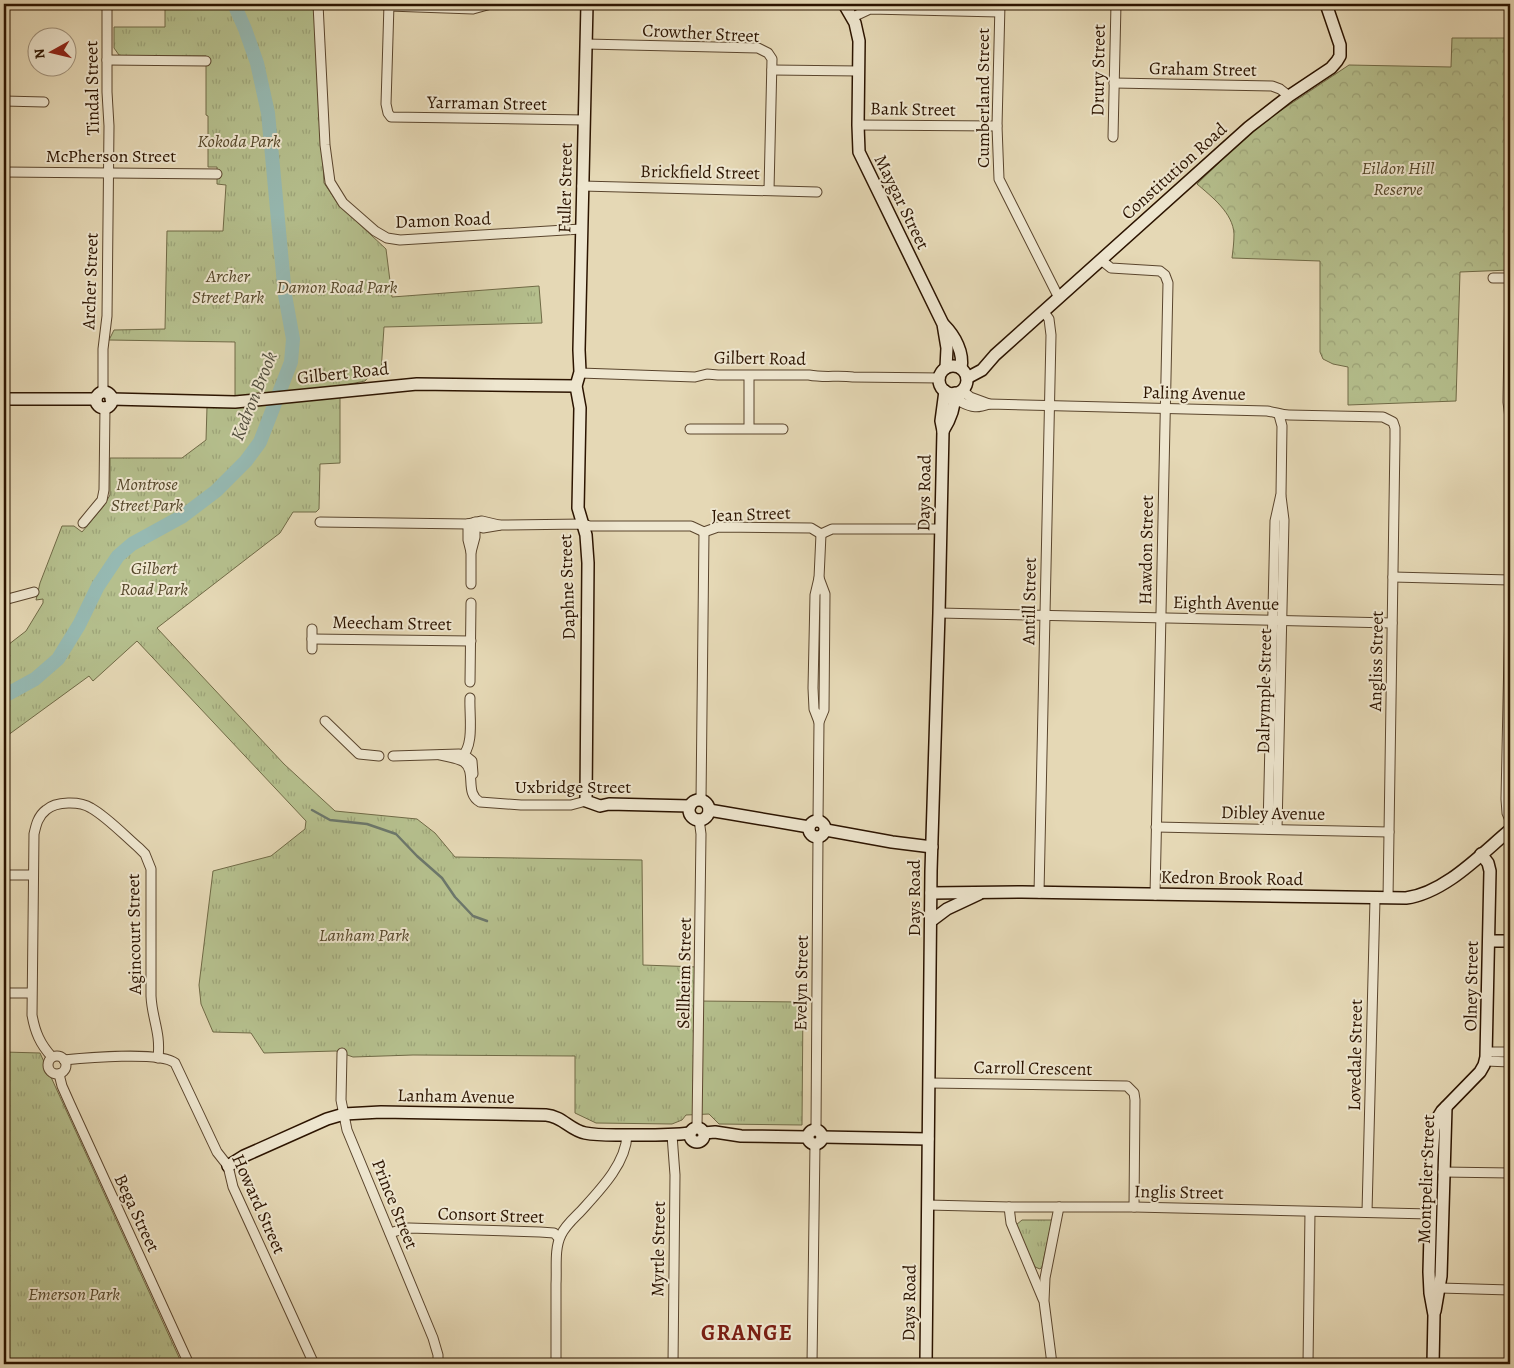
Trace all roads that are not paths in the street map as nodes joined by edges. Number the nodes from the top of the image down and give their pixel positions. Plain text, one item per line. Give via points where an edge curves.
1 (107, 4) edge
2 (318, 4) edge
3 (491, 4) edge
4 (587, 4) edge
5 (844, 4) edge
6 (1116, 4) edge
7 (1326, 4) edge
8 (389, 5) edge
9 (866, 7) edge
10 (1000, 8) edge
11 (853, 17) junction
12 (586, 44) junction
13 (107, 60) junction
14 (206, 60) dead end
15 (772, 70) junction
16 (859, 72) junction
17 (1114, 83) junction
18 (1290, 96) junction
19 (4, 101) edge
20 (44, 102) dead end
21 (584, 120) junction
22 (858, 125) junction
23 (997, 126) junction
24 (1113, 137) dead end
25 (4, 172) edge
26 (108, 172) junction
27 (218, 174) dead end
28 (582, 186) junction
29 (769, 190) junction
30 (817, 192) dead end
31 (581, 229) junction
32 (1101, 260) junction
33 (1493, 278) dead end
34 (1510, 278) edge
35 (1059, 298) junction
36 (1044, 312) junction
37 (943, 324) junction
38 (946, 368) junction
39 (963, 372) junction
40 (580, 373) junction
41 (749, 376) junction
42 (940, 378) junction
43 (576, 386) junction
44 (955, 392) junction
45 (4, 399) edge
46 (104, 399) junction
47 (1050, 406) junction
48 (1165, 408) junction
49 (1279, 415) junction
50 (1510, 418) edge
51 (1394, 424) joint
52 (749, 428) junction
53 (690, 429) dead end
54 (783, 429) dead end
55 (320, 522) dead end
56 (83, 523) dead end
57 (473, 524) junction
58 (583, 524) junction
59 (940, 529) junction
60 (704, 532) junction
61 (820, 534) junction
62 (1393, 577) junction
63 (1510, 580) edge
64 (471, 584) dead end
65 (34, 592) dead end
66 (4, 600) edge
67 (471, 603) dead end
68 (1510, 605) edge
69 (939, 613) junction
70 (1045, 615) junction
71 (1160, 617) junction
72 (1278, 620) junction
73 (1392, 623) junction
74 (312, 629) dead end
75 (312, 639) junction
76 (470, 641) junction
77 (312, 649) dead end
78 (470, 682) dead end
79 (470, 698) dead end
80 (325, 722) dead end
81 (379, 756) dead end
82 (393, 756) dead end
83 (464, 758) junction
84 (700, 800) junction
85 (586, 802) junction
86 (690, 806) junction
87 (709, 810) junction
88 (699, 819) junction
89 (1510, 820) edge
90 (813, 823) junction
91 (1156, 827) junction
92 (1273, 829) junction
93 (1510, 830) edge
94 (1389, 832) junction
95 (822, 834) junction
96 (932, 847) junction
97 (1481, 854) junction
98 (4, 875) edge
99 (33, 875) junction
100 (983, 892) junction
101 (931, 893) junction
102 (1039, 893) junction
103 (1155, 895) junction
104 (1375, 898) junction
105 (1388, 898) junction
106 (931, 921) junction
107 (1489, 940) junction
108 (1510, 941) edge
109 (4, 992) edge
110 (31, 993) junction
111 (1510, 1052) edge
112 (342, 1053) dead end
113 (1486, 1056) junction
114 (52, 1057) junction
115 (158, 1058) junction
116 (64, 1060) junction
117 (1510, 1062) edge
118 (59, 1074) junction
119 (929, 1083) junction
120 (1446, 1106) junction
121 (344, 1114) junction
122 (697, 1131) junction
123 (627, 1135) junction
124 (672, 1135) junction
125 (815, 1137) junction
126 (928, 1139) junction
127 (228, 1166) junction
128 (1443, 1172) junction
129 (1510, 1173) edge
130 (928, 1205) junction
131 (1009, 1207) junction
132 (1060, 1207) junction
133 (1134, 1207) junction
134 (1310, 1212) junction
135 (1367, 1212) junction
136 (1430, 1214) junction
137 (390, 1233) junction
138 (560, 1238) junction
139 (1032, 1272) junction
140 (1046, 1272) junction
141 (1440, 1288) junction
142 (1510, 1290) edge
143 (1044, 1301) junction
144 (1434, 1315) junction
145 (189, 1364) edge
146 (314, 1364) edge
147 (438, 1364) edge
148 (556, 1364) edge
149 (673, 1364) edge
150 (812, 1364) edge
151 (926, 1364) edge
152 (1052, 1364) edge
153 (1308, 1364) edge
154 (1433, 1364) edge

1 - 13 street, Tindal Street
2 - 31 street, Damon Road via 328,173 334,191 347,208 375,231 387,238 400,240
3 - 8 street via 473,9
4 - 12 street, Fuller Street
5 - 11 street, Maygar Street
6 - 17 street, Drury Street
7 - 18 street, Constitution Road via 1340,45 1340,56 1334,66
8 - 21 street, Yarraman Street via 386,104 390,116
9 - 10 street
9 - 11 street
10 - 23 street, Cumberland Street
11 - 16 street, Maygar Street via 859,41
12 - 15 street, Crowther Street via 758,48 772,59
12 - 21 street, Fuller Street
13 - 14 street
13 - 26 street, Tindal Street
15 - 16 street
15 - 29 street
16 - 22 street, Maygar Street
17 - 18 street, Graham Street via 1272,86
17 - 24 street, Drury Street
18 - 32 street, Constitution Road via 1236,138
19 - 20 street
21 - 28 street, Fuller Street
22 - 23 street, Bank Street
22 - 37 street, Maygar Street via 861,158
23 - 35 street, Cumberland Street via 999,179
25 - 26 street, McPherson Street
26 - 27 street, McPherson Street
26 - 46 street, Archer Street via 108,316 102,349
28 - 29 street, Brickfield Street
28 - 31 street, Fuller Street
29 - 30 street, Brickfield Street
31 - 40 street, Fuller Street
32 - 35 street, Constitution Road
32 - 48 street, Hawdon Street via 1110,268 1157,271 1167,277
33 - 34 street
34 - 50 street
35 - 36 street, Constitution Road
36 - 39 street, Constitution Road via 995,356
36 - 47 street, Antill Street via 1051,328
37 - 38 street, Maygar Street
37 - 39 street, Maygar Street via 957,344
38 - 39 street via 954,366
38 - 42 street
39 - 44 street via 965,387
40 - 41 street, Gilbert Road
40 - 43 street, Daphne Street
41 - 42 street, Gilbert Road
41 - 52 street
42 - 44 street via 941,385
43 - 46 street, Gilbert Road via 417,384 235,402
43 - 58 street, Daphne Street via 580,408 578,508
44 - 47 street, Paling Avenue via 989,404
44 - 59 street, Days Road via 955,402 943,431
45 - 46 street, Gilbert Road
46 - 56 street, Archer Street via 104,490 102,500
47 - 48 street, Paling Avenue
47 - 70 street, Antill Street
48 - 49 street, Paling Avenue via 1267,410
48 - 71 street, Hawdon Street
49 - 51 street, Paling Avenue via 1383,417
49 - 72 street, Dalrymple Street via 1284,520
51 - 62 street, Angliss Street
52 - 53 street
52 - 54 street
55 - 57 street, Jean Street
57 - 58 street, Jean Street via 489,528
57 - 64 street
58 - 60 street, Jean Street via 691,526
58 - 85 street, Daphne Street via 588,574
59 - 61 street, Jean Street via 832,529
59 - 69 street, Days Road
60 - 61 street, Jean Street via 718,527 812,528
60 - 84 street
61 - 90 street via 819,578 825,594 824,710 819,722
62 - 63 street
62 - 73 street, Angliss Street
65 - 66 street
67 - 76 street
68 - 89 street via 1506,799
69 - 70 street, Eighth Avenue
69 - 96 street, Days Road
70 - 71 street, Eighth Avenue
70 - 102 street, Antill Street
71 - 72 street, Eighth Avenue
71 - 91 street, Hawdon Street
72 - 73 street, Eighth Avenue
72 - 92 street, Dalrymple Street
73 - 94 street, Angliss Street
74 - 75 street, Meecham Street
75 - 76 street, Meecham Street
75 - 77 street, Meecham Street
76 - 78 street
79 - 83 street, Uxbridge Street via 469,742
80 - 81 street via 359,754
82 - 83 street via 452,754
83 - 85 street, Uxbridge Street via 472,762 472,794 480,802 529,805
84 - 86 street
84 - 87 street via 707,804
85 - 86 street, Uxbridge Street via 600,806
86 - 88 street via 691,815
87 - 88 street via 706,817
87 - 90 street
88 - 122 street, Sellheim Street
90 - 95 street via 811,834
91 - 92 street, Dibley Avenue
91 - 103 street, Hawdon Street
92 - 94 street, Dibley Avenue
93 - 97 street, Kedron Brook Road
94 - 105 street, Angliss Street
95 - 96 street
95 - 125 street, Evelyn Street
96 - 101 street, Days Road
97 - 105 street, Kedron Brook Road via 1433,890 1411,897
97 - 107 street, Olney Street via 1490,868
98 - 99 street
99 - 110 street, Agincourt Street
99 - 115 street, Agincourt Street via 36,824 47,809 55,805 75,803 91,807 145,854 151,869 151,996 159,1036
100 - 101 street, Kedron Brook Road
100 - 102 street, Kedron Brook Road
100 - 106 street via 947,909
101 - 106 street, Days Road
102 - 103 street, Kedron Brook Road
103 - 104 street, Kedron Brook Road
104 - 105 street, Kedron Brook Road
104 - 135 street, Lovedale Street
106 - 119 street, Days Road
107 - 108 street
107 - 113 street, Olney Street
109 - 110 street
110 - 114 street, Agincourt Street via 35,1031
111 - 113 street
112 - 121 street, Prince Street via 341,1100
113 - 117 street
113 - 120 street via 1480,1072
114 - 116 street
114 - 118 street via 48,1063 49,1070
115 - 116 street
115 - 127 street, Howard Street via 175,1063 217,1152
116 - 118 street via 65,1068
118 - 145 street, Bega Street via 73,1112
119 - 126 street, Days Road
119 - 133 street, Carroll Crescent via 1122,1085 1137,1091
120 - 128 street, Montpelier Street
120 - 136 street, Montpelier Street via 1437,1119 1433,1134
121 - 123 street, Lanham Avenue via 546,1115 559,1118 584,1133
121 - 127 street, Lanham Avenue via 244,1156
121 - 137 street, Prince Street via 347,1130
122 - 124 street, Lanham Avenue
122 - 125 street, Lanham Avenue via 741,1136
123 - 124 street, Lanham Avenue
123 - 138 street via 622,1157 615,1168
124 - 149 street, Myrtle Street via 675,1175
125 - 126 street, Lanham Avenue
125 - 150 street, Evelyn Street
126 - 130 street, Days Road
127 - 146 street, Howard Street via 233,1186
128 - 129 street
128 - 141 street, Montpelier Street
130 - 131 street, Inglis Street
130 - 151 street, Days Road
131 - 132 street, Inglis Street
131 - 139 street via 1010,1220
132 - 133 street, Inglis Street
132 - 140 street
133 - 134 street, Inglis Street
134 - 135 street, Inglis Street
134 - 153 street
135 - 136 street, Inglis Street
136 - 144 street, Montpelier Street via 1429,1276
137 - 138 street, Consort Street via 409,1228 540,1232 554,1233
137 - 147 street, Prince Street via 433,1338
138 - 148 street
139 - 140 street
139 - 143 street
140 - 143 street
141 - 142 street
141 - 144 street, Montpelier Street
143 - 152 street
144 - 154 street, Montpelier Street

